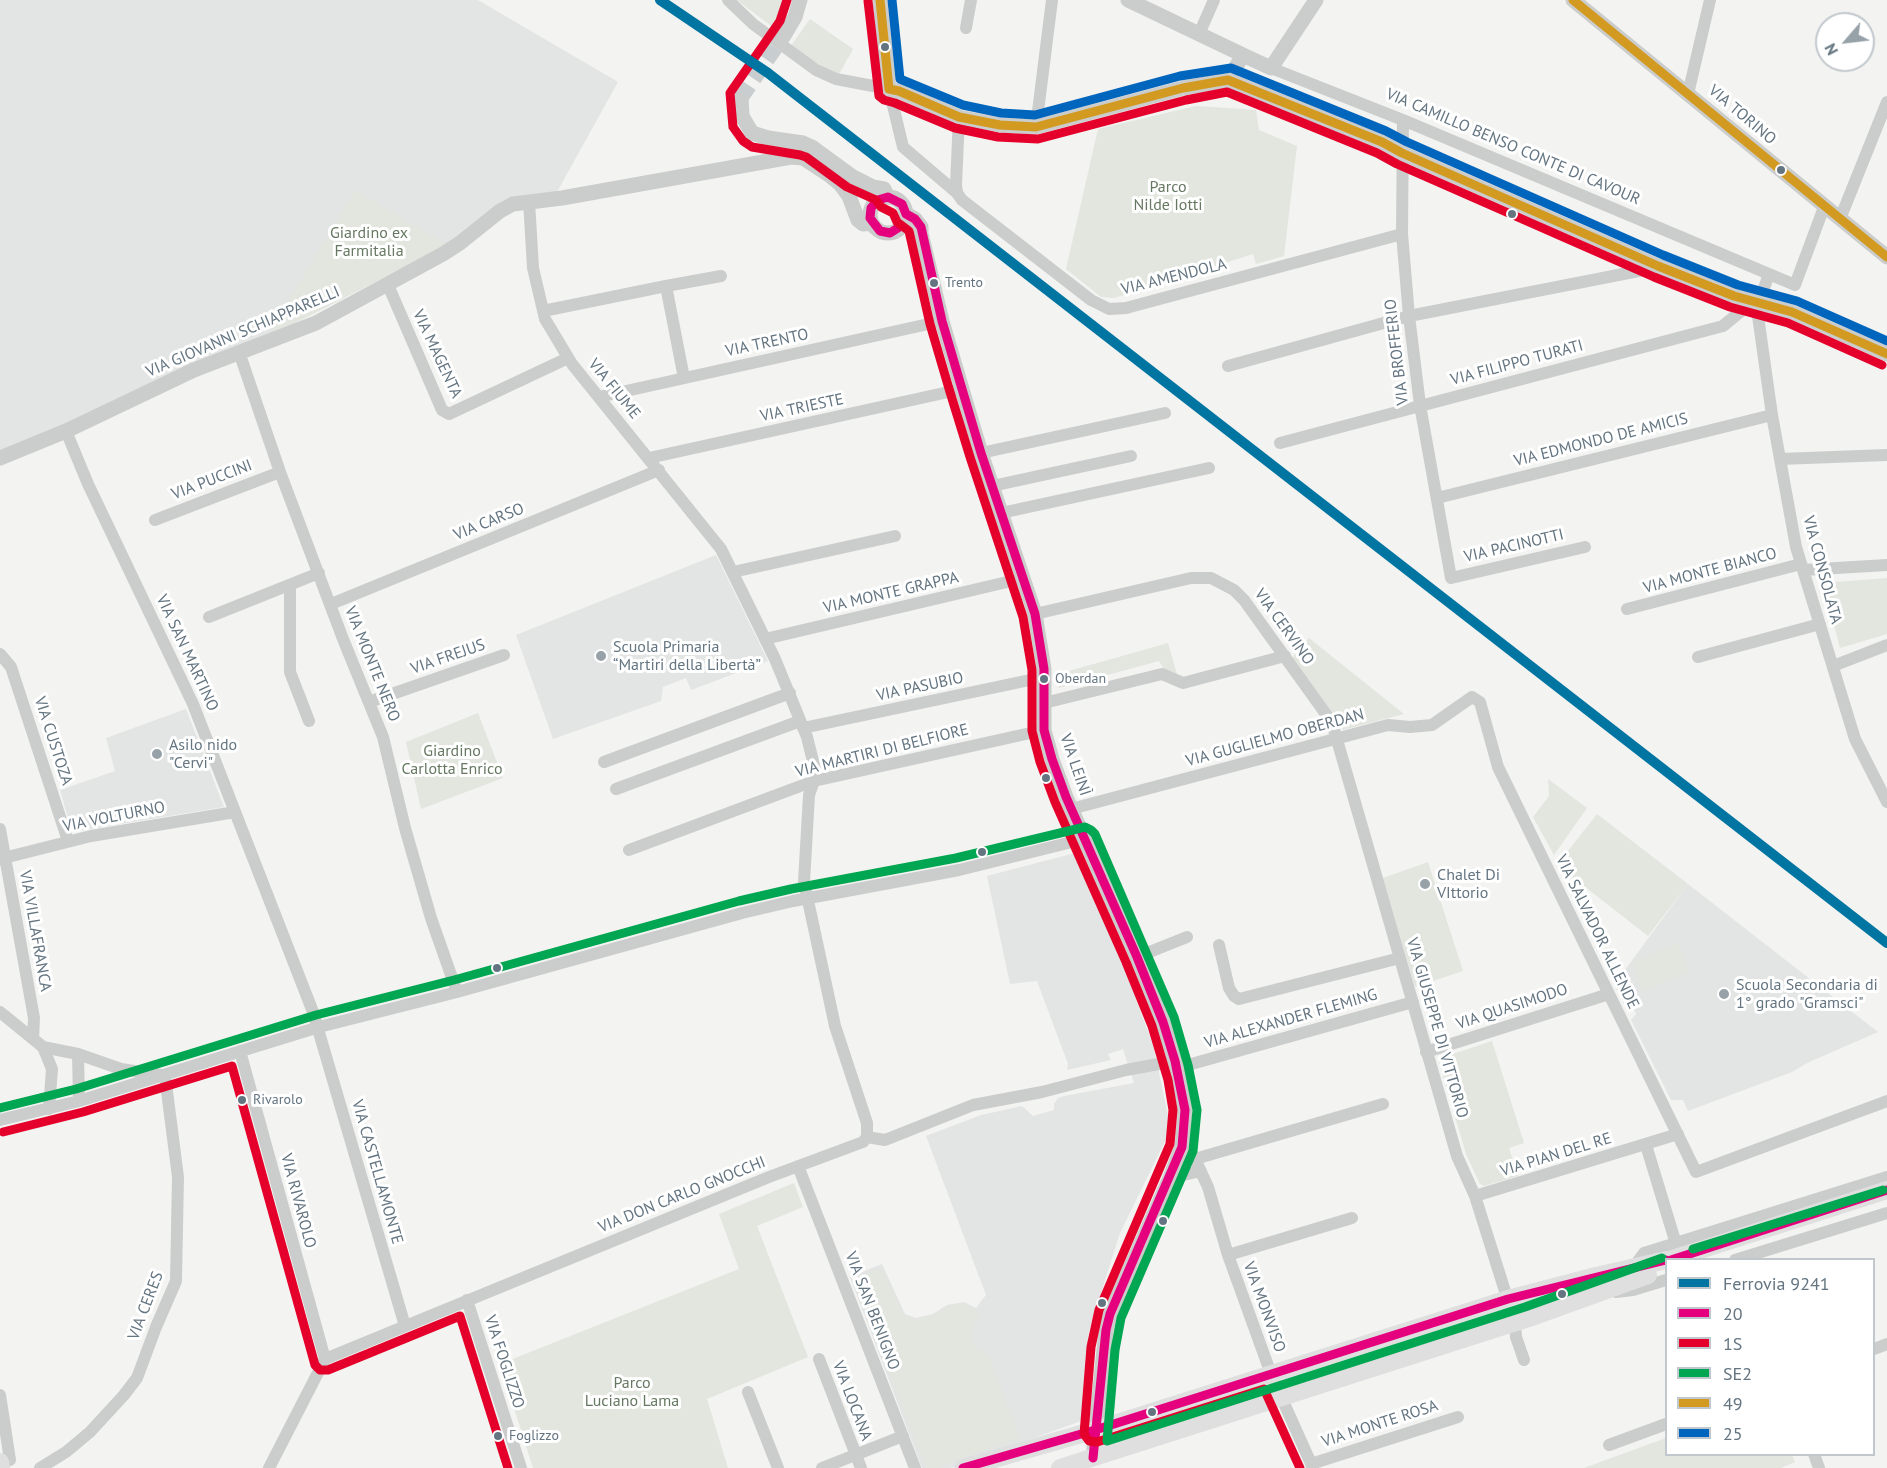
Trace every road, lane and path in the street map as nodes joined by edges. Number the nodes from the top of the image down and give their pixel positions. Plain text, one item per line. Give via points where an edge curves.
1 (728, 0) edge
2 (800, 0) edge
3 (880, 0) edge
4 (970, 0) edge
5 (1052, 0) edge
6 (1214, 0) edge
7 (1317, 0) edge
8 (1574, 0) edge
9 (1710, 0) edge
10 (1131, 1) edge
11 (966, 28) dead end
12 (785, 34) tunnel mouth
13 (1199, 34) junction
14 (1243, 55) junction
15 (1272, 68) junction
16 (1228, 80) junction
17 (889, 89) junction
18 (1688, 94) junction
19 (741, 98) dead end
20 (1887, 102) edge
21 (959, 117) junction
22 (1403, 120) junction
23 (1036, 127) junction
24 (1402, 153) junction
25 (957, 193) junction
26 (529, 201) junction
27 (876, 204) junction
28 (1824, 207) junction
29 (1840, 219) junction
30 (903, 220) junction
31 (1402, 234) junction
32 (1887, 257) edge
33 (1659, 267) junction
34 (1769, 274) junction
35 (722, 276) dead end
36 (388, 285) junction
37 (666, 286) junction
38 (1756, 302) junction
39 (543, 311) junction
40 (1409, 316) junction
41 (942, 321) junction
42 (239, 352) junction
43 (1887, 354) edge
44 (568, 358) junction
45 (1228, 366) dead end
46 (684, 378) junction
47 (962, 389) junction
48 (599, 397) junction
49 (1420, 405) junction
50 (1165, 413) dead end
51 (1772, 415) junction
52 (66, 432) junction
53 (1280, 443) dead end
54 (981, 453) junction
55 (1887, 455) edge
56 (1131, 456) dead end
57 (0, 458) edge
58 (649, 458) junction
59 (1780, 459) junction
60 (1209, 468) dead end
61 (659, 470) junction
62 (280, 472) junction
63 (992, 486) junction
64 (1437, 498) junction
65 (1001, 513) junction
66 (155, 520) dead end
67 (895, 536) dead end
68 (1585, 547) dead end
69 (1887, 565) edge
70 (1802, 567) junction
71 (319, 573) junction
72 (733, 573) junction
73 (1024, 578) junction
74 (1451, 578) joint
75 (290, 585) junction
76 (331, 604) junction
77 (1627, 609) dead end
78 (1035, 614) junction
79 (209, 617) dead end
80 (1820, 624) junction
81 (765, 639) junction
82 (1887, 645) edge
83 (0, 654) edge
84 (504, 655) dead end
85 (1285, 656) junction
86 (1698, 657) dead end
87 (1833, 666) junction
88 (1044, 677) junction
89 (790, 693) junction
90 (369, 702) junction
91 (1480, 702) joint
92 (1044, 703) junction
93 (309, 721) dead end
94 (802, 724) junction
95 (1044, 730) junction
96 (1335, 739) junction
97 (604, 762) dead end
98 (814, 781) junction
99 (616, 789) dead end
100 (1887, 802) edge
101 (1071, 809) junction
102 (235, 812) junction
103 (0, 829) edge
104 (1084, 838) junction
105 (68, 841) junction
106 (629, 850) dead end
107 (3, 858) edge
108 (807, 899) junction
109 (1187, 937) dead end
110 (1219, 945) dead end
111 (1137, 957) junction
112 (1400, 958) junction
113 (457, 992) junction
114 (1609, 994) junction
115 (1413, 1002) junction
116 (1, 1014) edge
117 (319, 1027) junction
118 (38, 1043) junction
119 (240, 1051) junction
120 (1426, 1052) junction
121 (78, 1054) junction
122 (1176, 1064) junction
123 (165, 1076) junction
124 (79, 1101) junction
125 (1887, 1101) edge
126 (1383, 1104) dead end
127 (50, 1109) junction
128 (0, 1120) edge
129 (1678, 1134) junction
130 (867, 1137) junction
131 (1646, 1145) junction
132 (1182, 1147) junction
133 (1195, 1159) junction
134 (798, 1166) junction
135 (1201, 1172) junction
136 (1887, 1177) edge
137 (1170, 1178) junction
138 (1887, 1190) edge
139 (1475, 1196) junction
140 (1887, 1201) edge
141 (1887, 1214) edge
142 (1352, 1218) dead end
143 (1671, 1254) edge
144 (1228, 1255) junction
145 (1703, 1258) edge
146 (1742, 1258) edge
147 (1665, 1269) edge
148 (1665, 1280) edge
149 (1594, 1295) junction
150 (1508, 1299) junction
151 (467, 1300) junction
152 (1515, 1323) junction
153 (405, 1326) junction
154 (325, 1359) junction
155 (819, 1359) dead end
156 (1524, 1360) dead end
157 (1271, 1374) junction
158 (748, 1392) dead end
159 (0, 1395) edge
160 (1283, 1397) junction
161 (1458, 1417) dead end
162 (1665, 1424) edge
163 (1095, 1430) junction
164 (903, 1436) junction
165 (1609, 1445) dead end
166 (0, 1450) edge
167 (855, 1455) junction
168 (1093, 1463) edge
169 (7, 1464) edge
170 (1312, 1466) edge
171 (40, 1468) edge
172 (269, 1468) edge
173 (520, 1468) edge
174 (778, 1468) edge
175 (822, 1468) edge
176 (861, 1468) edge
177 (915, 1468) edge
178 (963, 1468) edge
179 (1060, 1468) edge

1 - 17 street via 753,24 816,70 836,80
2 - 12 street
3 - 17 street
4 - 11 street
5 - 23 street
6 - 13 street
7 - 15 street
8 - 18 street, VIA TORINO
9 - 18 street
10 - 13 street, VIA CAMILLO BENSO CONTE DI CAVOUR
13 - 14 street, VIA CAMILLO BENSO CONTE DI CAVOUR
14 - 15 street, VIA CAMILLO BENSO CONTE DI CAVOUR
14 - 16 street
15 - 22 street, VIA CAMILLO BENSO CONTE DI CAVOUR
16 - 23 street
16 - 24 street
17 - 21 street
17 - 25 street via 903,147
18 - 28 street, VIA TORINO
19 - 27 street via 744,123 752,133 802,143 822,153 853,177
20 - 29 street
21 - 23 street
21 - 25 street
22 - 24 street, VIA BROFFERIO
22 - 34 street, VIA CAMILLO BENSO CONTE DI CAVOUR
24 - 31 street, VIA BROFFERIO
24 - 33 street
25 - 31 street, VIA AMENDOLA via 1091,300 1109,309 1126,308
26 - 27 street, VIA GIOVANNI SCHIAPPARELLI via 791,157 803,158 829,175 845,190 863,224
26 - 36 street, VIA GIOVANNI SCHIAPPARELLI via 507,207 460,243
26 - 39 street, VIA FIUME via 532,268
27 - 30 street via 894,198 902,204
27 - 30 street via 880,231 895,231
28 - 29 street, VIA TORINO
28 - 34 street, VIA CAMILLO BENSO CONTE DI CAVOUR via 1795,285
29 - 32 street, VIA TORINO
30 - 41 street, VIA LEINÌ via 921,233
31 - 40 street, VIA BROFFERIO
33 - 38 street
33 - 40 street
34 - 38 street
35 - 37 street
36 - 42 street, VIA GIOVANNI SCHIAPPARELLI via 301,329
36 - 44 street, VIA MAGENTA via 442,410 449,414
37 - 39 street
37 - 46 street
38 - 43 street via 1792,312
38 - 49 street, VIA FILIPPO TURATI via 1723,326
38 - 51 street, VIA CONSOLATA
39 - 44 street, VIA FIUME
40 - 45 street
40 - 49 street, VIA BROFFERIO
41 - 46 street, VIA TRENTO
41 - 47 street, VIA LEINÌ
42 - 52 street, VIA GIOVANNI SCHIAPPARELLI
42 - 62 street, VIA MONTE NERO
44 - 48 street, VIA FIUME
46 - 48 street, VIA TRENTO
47 - 54 street, VIA LEINÌ
47 - 58 street, VIA TRIESTE
48 - 58 street, VIA FIUME
49 - 53 street, VIA FILIPPO TURATI
49 - 64 street, VIA BROFFERIO
50 - 54 street
51 - 59 street, VIA CONSOLATA
51 - 64 street, VIA EDMONDO DE AMICIS
52 - 57 street, VIA GIOVANNI SCHIAPPARELLI
52 - 102 street, VIA SAN MARTINO via 180,674
54 - 63 street, VIA LEINÌ
55 - 59 street
56 - 63 street
58 - 61 street, VIA FIUME
59 - 70 street, VIA CONSOLATA
60 - 65 street
61 - 72 street, VIA FIUME via 721,549
61 - 76 street, VIA CARSO
62 - 66 street, VIA PUCCINI
62 - 71 street, VIA MONTE NERO
63 - 65 street, VIA LEINÌ
64 - 74 street, VIA BROFFERIO
65 - 73 street, VIA LEINÌ
67 - 72 street
68 - 74 street, VIA PACINOTTI
69 - 70 street, VIA MONTE BIANCO
70 - 77 street, VIA MONTE BIANCO
70 - 80 street, VIA CONSOLATA
71 - 75 street
71 - 76 street, VIA MONTE NERO
72 - 81 street, VIA FIUME
73 - 78 street, VIA LEINÌ
73 - 81 street, VIA MONTE GRAPPA
75 - 79 street
75 - 93 street via 290,672
76 - 90 street, VIA MONTE NERO
78 - 85 street, VIA CERVINO via 1191,578 1211,578 1244,600
78 - 88 street, VIA LEINÌ
80 - 86 street
80 - 87 street, VIA CONSOLATA
81 - 89 street, VIA FIUME
82 - 87 street
83 - 105 street, VIA CUSTOZA via 11,666
84 - 90 street, VIA FREJUS
85 - 92 street via 1183,683 1162,674
85 - 96 street, VIA CERVINO via 1328,717
87 - 100 street, VIA CONSOLATA via 1855,739
88 - 92 street, VIA LEINÌ
88 - 94 street, VIA PASUBIO
89 - 94 street, VIA FIUME
89 - 97 street
90 - 113 street, VIA MONTE NERO via 386,745 405,828
91 - 96 street, VIA GUGLIELMO OBERDAN via 1472,697 1432,725 1388,725
91 - 114 street, VIA SALVADOR ALLENDE via 1498,767
92 - 95 street, VIA LEINÌ
94 - 98 street, VIA FIUME via 815,770
94 - 99 street, VIA PASUBIO
95 - 98 street, VIA MARTIRI DI BELFIORE
95 - 101 street, VIA LEINÌ
96 - 101 street, VIA GUGLIELMO OBERDAN
96 - 112 street, VIA GIUSEPPE DI VITTORIO
98 - 106 street, VIA MARTIRI DI BELFIORE
98 - 108 street, VIA FIUME via 809,795 804,882
101 - 104 street, VIA LEINÌ
102 - 105 street, VIA VOLTURNO
102 - 117 street, VIA SAN MARTINO
103 - 107 street, VIA VILLAFRANCA
104 - 108 street via 959,870
104 - 111 street, VIA LEINÌ
105 - 107 street, VIA VOLTURNO
107 - 118 street, VIA VILLAFRANCA
108 - 113 street via 742,913
108 - 130 street, VIA FIUME via 835,1026 867,1123
109 - 111 street
110 - 112 street via 1229,988 1239,999
111 - 122 street, VIA LEINÌ
112 - 115 street, VIA GIUSEPPE DI VITTORIO
113 - 117 street
114 - 120 street, VIA QUASIMODO
114 - 129 street, VIA SALVADOR ALLENDE
115 - 120 street, VIA GIUSEPPE DI VITTORIO
115 - 122 street, VIA ALEXANDER FLEMING
116 - 118 street
117 - 119 street
117 - 153 street, VIA CASTELLAMONTE
118 - 121 street
118 - 127 street, VIA VILLAFRANCA via 52,1070
119 - 123 street
119 - 154 street, VIA RIVAROLO
120 - 139 street, VIA GIUSEPPE DI VITTORIO via 1456,1156
121 - 123 street via 122,1069
121 - 124 street
122 - 130 street, VIA DON CARLO GNOCCHI via 1126,1070 974,1105 885,1140
122 - 132 street, VIA LEINÌ via 1185,1110
123 - 124 street
123 - 171 street, VIA CERES via 178,1177 176,1281 137,1378 90,1432
124 - 127 street
125 - 129 street, VIA SALVADOR ALLENDE via 1696,1172
126 - 133 street
127 - 128 street
129 - 131 street, VIA PIAN DEL RE
130 - 134 street, VIA DON CARLO GNOCCHI via 863,1142
131 - 139 street, VIA PIAN DEL RE
131 - 143 street
132 - 133 street, VIA MONVISO
132 - 137 street, VIA LEINÌ
133 - 135 street, VIA MONVISO
134 - 151 street, VIA DON CARLO GNOCCHI
134 - 164 street, VIA SAN BENIGNO
135 - 137 street
135 - 144 street, VIA MONVISO
136 - 143 street
137 - 163 street, VIA LEINÌ via 1110,1314
138 - 143 main road
139 - 150 street, VIA GIUSEPPE DI VITTORIO
140 - 145 main road
141 - 146 street
142 - 144 street, VIA MONVISO
143 - 150 main road via 1633,1268
144 - 157 street, VIA MONVISO
147 - 149 main road
148 - 149 street via 1633,1290
149 - 152 main road
150 - 152 street, VIA GIUSEPPE DI VITTORIO
150 - 157 main road
151 - 153 street, VIA DON CARLO GNOCCHI
151 - 173 street, VIA FOGLIZZO
152 - 156 street, VIA GIUSEPPE DI VITTORIO
152 - 160 main road
153 - 154 street, VIA DON CARLO GNOCCHI
154 - 172 street
155 - 167 street, VIA LOCANA
157 - 160 street, VIA MONVISO
157 - 163 main road
158 - 174 street
159 - 169 street
160 - 168 main road
160 - 170 street, VIA MONVISO
161 - 170 street, VIA MONTE ROSA
162 - 165 street
163 - 168 street, VIA LEINÌ
163 - 178 main road
164 - 167 street, VIA LOCANA
164 - 177 street, VIA SAN BENIGNO
166 - 169 street
167 - 175 street, VIA LOCANA
167 - 176 street, VIA LOCANA
168 - 179 main road

